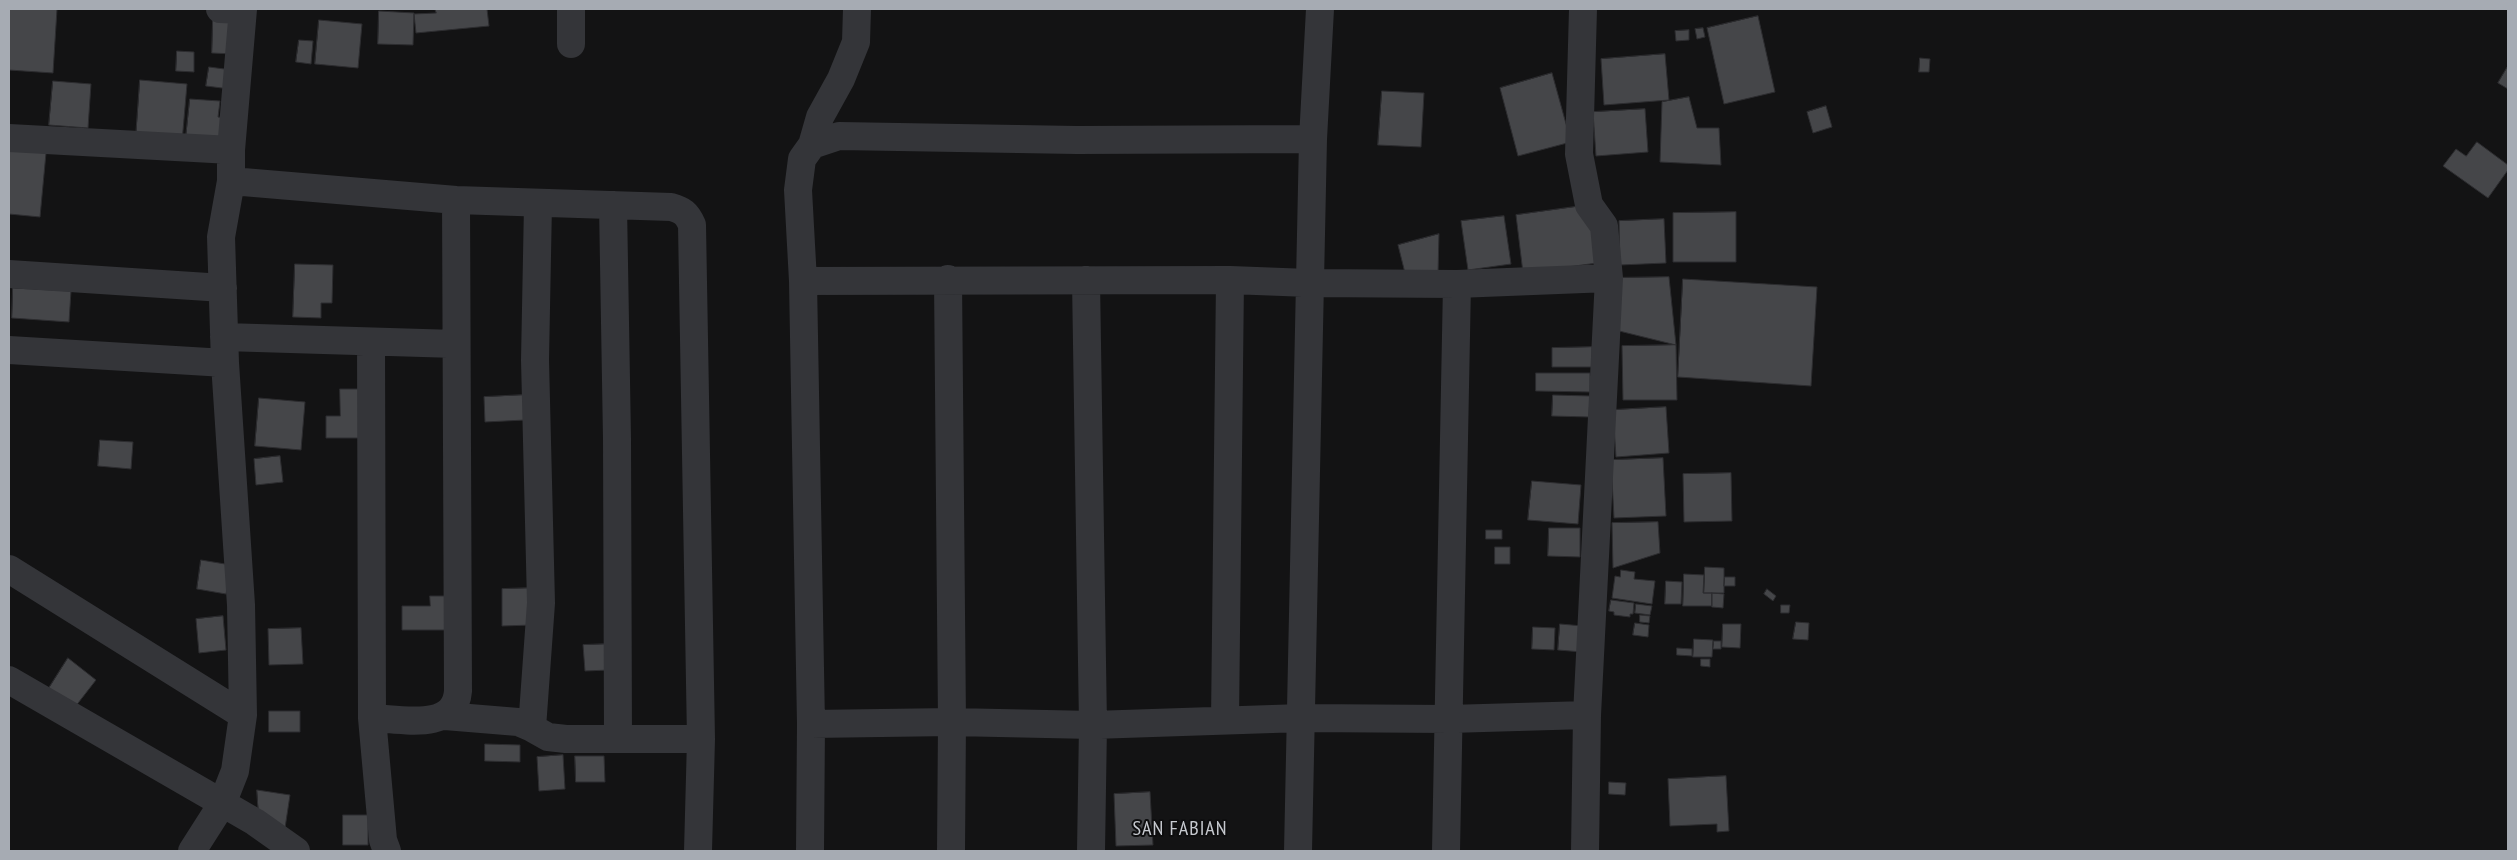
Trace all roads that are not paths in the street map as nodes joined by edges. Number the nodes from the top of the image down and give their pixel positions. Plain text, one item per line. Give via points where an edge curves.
1 (235, 9) edge
2 (571, 9) edge
3 (857, 9) edge
4 (1320, 9) edge
5 (1583, 9) edge
6 (571, 44) dead end
7 (9, 138) edge
8 (1313, 139) junction
9 (812, 145) junction
10 (231, 150) junction
11 (231, 181) junction
12 (456, 200) junction
13 (538, 204) junction
14 (613, 204) junction
15 (9, 274) edge
16 (1610, 278) junction
17 (948, 279) junction
18 (803, 280) junction
19 (1086, 280) junction
20 (1230, 280) junction
21 (1309, 284) junction
22 (1457, 284) junction
23 (223, 288) junction
24 (372, 342) junction
25 (456, 344) junction
26 (9, 350) edge
27 (225, 350) junction
28 (9, 569) edge
29 (9, 680) edge
30 (243, 715) junction
31 (1586, 715) junction
32 (445, 716) junction
33 (372, 718) junction
34 (1302, 718) junction
35 (1449, 719) junction
36 (1225, 720) junction
37 (952, 722) junction
38 (811, 724) junction
39 (1093, 725) junction
40 (532, 728) junction
41 (618, 738) junction
42 (700, 739) junction
43 (222, 804) junction
44 (192, 851) edge
45 (296, 851) edge
46 (387, 851) edge
47 (698, 851) edge
48 (810, 851) edge
49 (951, 851) edge
50 (1091, 851) edge
51 (1298, 851) edge
52 (1446, 851) edge
53 (1585, 851) edge

1 - 10 street
2 - 6 street
3 - 9 street via 856,42 820,117
4 - 8 street
5 - 16 street via 1579,154 1589,205 1604,226
7 - 10 street
8 - 9 street via 839,136
8 - 21 street
9 - 18 street via 802,159 798,190
10 - 11 street
11 - 12 street
11 - 23 street via 221,236
12 - 13 street
12 - 25 street
13 - 14 street
13 - 40 street via 535,360 541,603
14 - 41 street via 618,439
14 - 42 street via 671,207 682,211 692,224
15 - 23 street
16 - 22 street
16 - 31 street
17 - 18 street
17 - 19 street
17 - 37 street
18 - 38 street
19 - 20 street
19 - 39 street
20 - 21 street
20 - 36 street
21 - 22 street
21 - 34 street
22 - 35 street
23 - 27 street
24 - 25 street
24 - 27 street
24 - 33 street
25 - 32 street via 458,691 457,703
26 - 27 street
27 - 30 street via 242,605
28 - 30 street
29 - 43 street
30 - 43 street via 235,771
31 - 35 street
31 - 53 street
32 - 33 street via 429,720
32 - 40 street via 518,722
33 - 46 street via 383,840
34 - 35 street
34 - 36 street
34 - 51 street
35 - 52 street
36 - 39 street
37 - 38 street
37 - 39 street
37 - 49 street
38 - 48 street
39 - 50 street
40 - 41 street via 548,737
41 - 42 street
42 - 47 street
43 - 44 street
43 - 45 street

